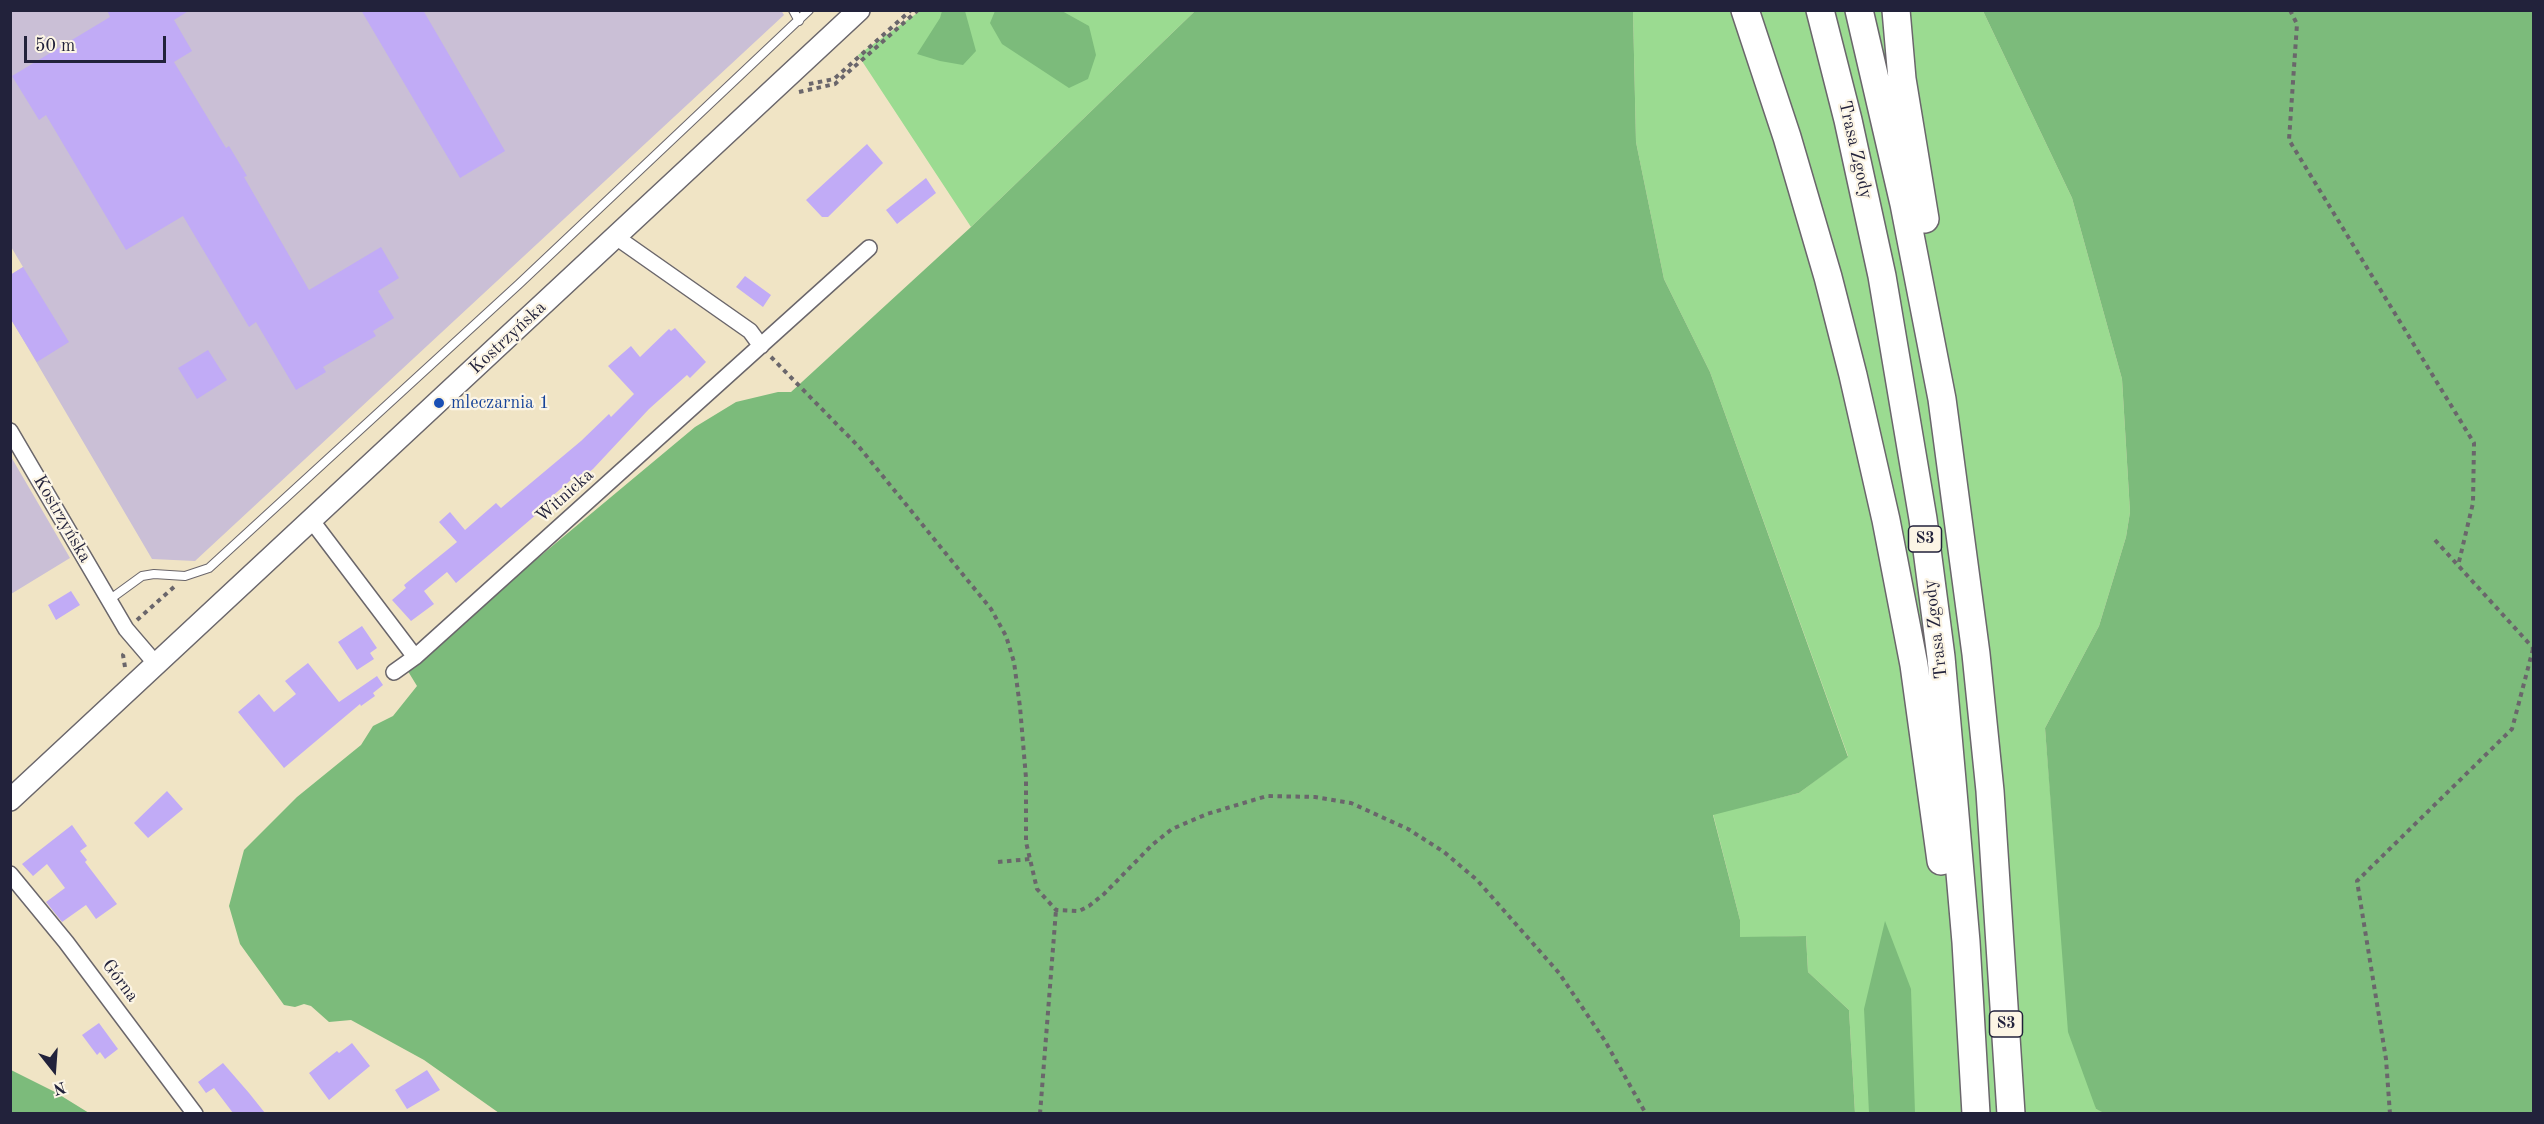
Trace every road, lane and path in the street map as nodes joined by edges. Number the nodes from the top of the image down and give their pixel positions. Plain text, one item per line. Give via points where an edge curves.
1 (793, 10) edge
2 (809, 10) edge
3 (859, 10) edge
4 (918, 10) edge
5 (1746, 10) edge
6 (1820, 10) edge
7 (1859, 10) edge
8 (1896, 10) edge
9 (2290, 10) edge
10 (799, 21) junction
11 (790, 100) dead end
12 (616, 237) junction
13 (869, 248) dead end
14 (760, 346) junction
15 (1942, 399) junction
16 (10, 431) edge
17 (312, 521) junction
18 (2435, 540) dead end
19 (2458, 566) junction
20 (185, 576) junction
21 (109, 600) junction
22 (143, 630) dead end
23 (2533, 649) edge
24 (415, 657) junction
25 (156, 664) junction
26 (394, 672) dead end
27 (10, 800) edge
28 (1030, 860) junction
29 (998, 862) dead end
30 (10, 874) edge
31 (1056, 910) junction
32 (1974, 1076) junction
33 (195, 1113) edge
34 (1040, 1113) edge
35 (1646, 1113) edge
36 (1976, 1113) edge
37 (2011, 1113) edge
38 (2390, 1113) edge

1 - 10 lane
2 - 10 lane
3 - 12 main road, Kostrzyńska
4 - 11 path via 835,84 799,92
5 - 32 highway via 1828,277 1886,520 1914,665 1951,944
6 - 32 highway, Trasa Zgody / S3 via 1878,255 1923,519 1941,657
7 - 15 highway, Trasa Zgody / S3 via 1904,204
8 - 15 highway via 1902,79 1932,261
9 - 19 path via 2297,24 2289,140 2474,443 2473,503
10 - 20 lane via 209,568
12 - 14 street via 750,331
12 - 17 main road, Kostrzyńska
13 - 14 street, Witnicka
14 - 24 street, Witnicka
14 - 28 path via 868,458 991,609 1006,636 1020,707
15 - 37 highway, Trasa Zgody / S3 via 1990,791
16 - 21 street, Kostrzyńska
17 - 24 street
17 - 25 main road, Kostrzyńska
18 - 19 path
19 - 23 path
20 - 21 lane via 142,576
20 - 22 path via 137,621
21 - 25 street, Kostrzyńska via 130,634
23 - 38 path via 2512,729 2357,881 2386,1059
24 - 26 street, Witnicka
25 - 27 main road, Kostrzyńska
28 - 29 path
28 - 31 path via 1037,889
30 - 33 street, Górna
31 - 34 path
31 - 35 path via 1079,911 1089,906 1172,829 1206,814 1267,796 1351,803 1408,829 1477,880 1559,973 1605,1041
32 - 36 highway, Trasa Zgody / S3

